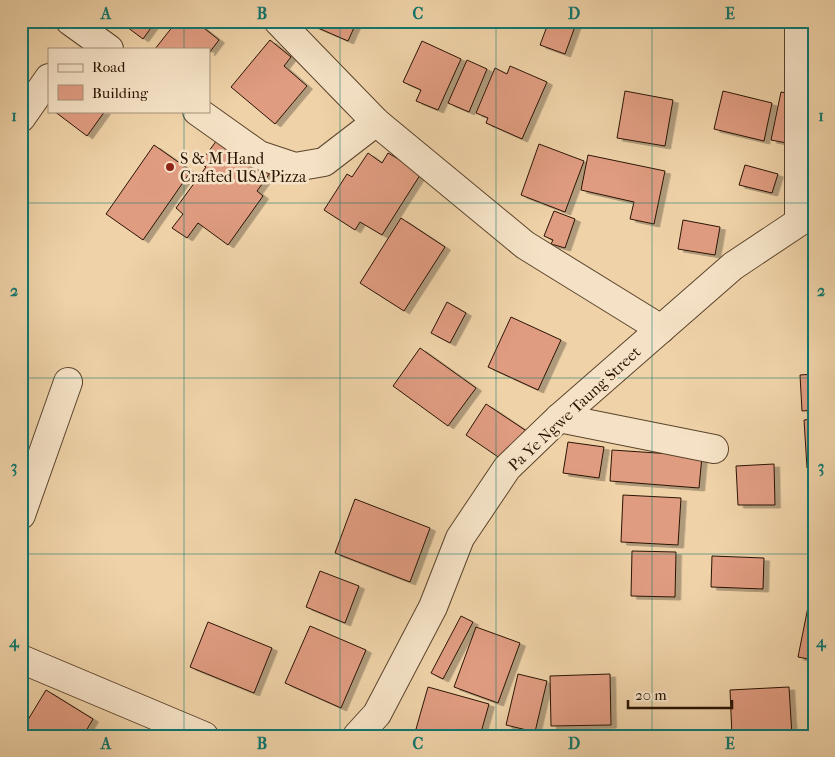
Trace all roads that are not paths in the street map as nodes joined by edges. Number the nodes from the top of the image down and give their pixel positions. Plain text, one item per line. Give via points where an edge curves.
1 (278, 21) edge
2 (799, 21) edge
3 (73, 33) edge
4 (107, 48) edge
5 (48, 79) edge
6 (198, 112) edge
7 (21, 118) edge
8 (376, 122) junction
9 (806, 218) edge
10 (661, 329) junction
11 (68, 382) dead end
12 (559, 418) junction
13 (714, 450) dead end
14 (21, 515) edge
15 (21, 659) edge
16 (204, 736) edge
17 (357, 736) edge

1 - 8 street
2 - 9 street
3 - 4 street
5 - 7 street
6 - 8 street via 259,155 295,168 324,162
8 - 10 street via 525,245
9 - 10 street, Pa Ye Ngwe Taung Street via 734,266
10 - 12 street, Pa Ye Ngwe Taung Street
11 - 14 street
12 - 13 street
12 - 17 street, Pa Ye Ngwe Taung Street via 507,468 460,538 433,607 377,714
15 - 16 street

